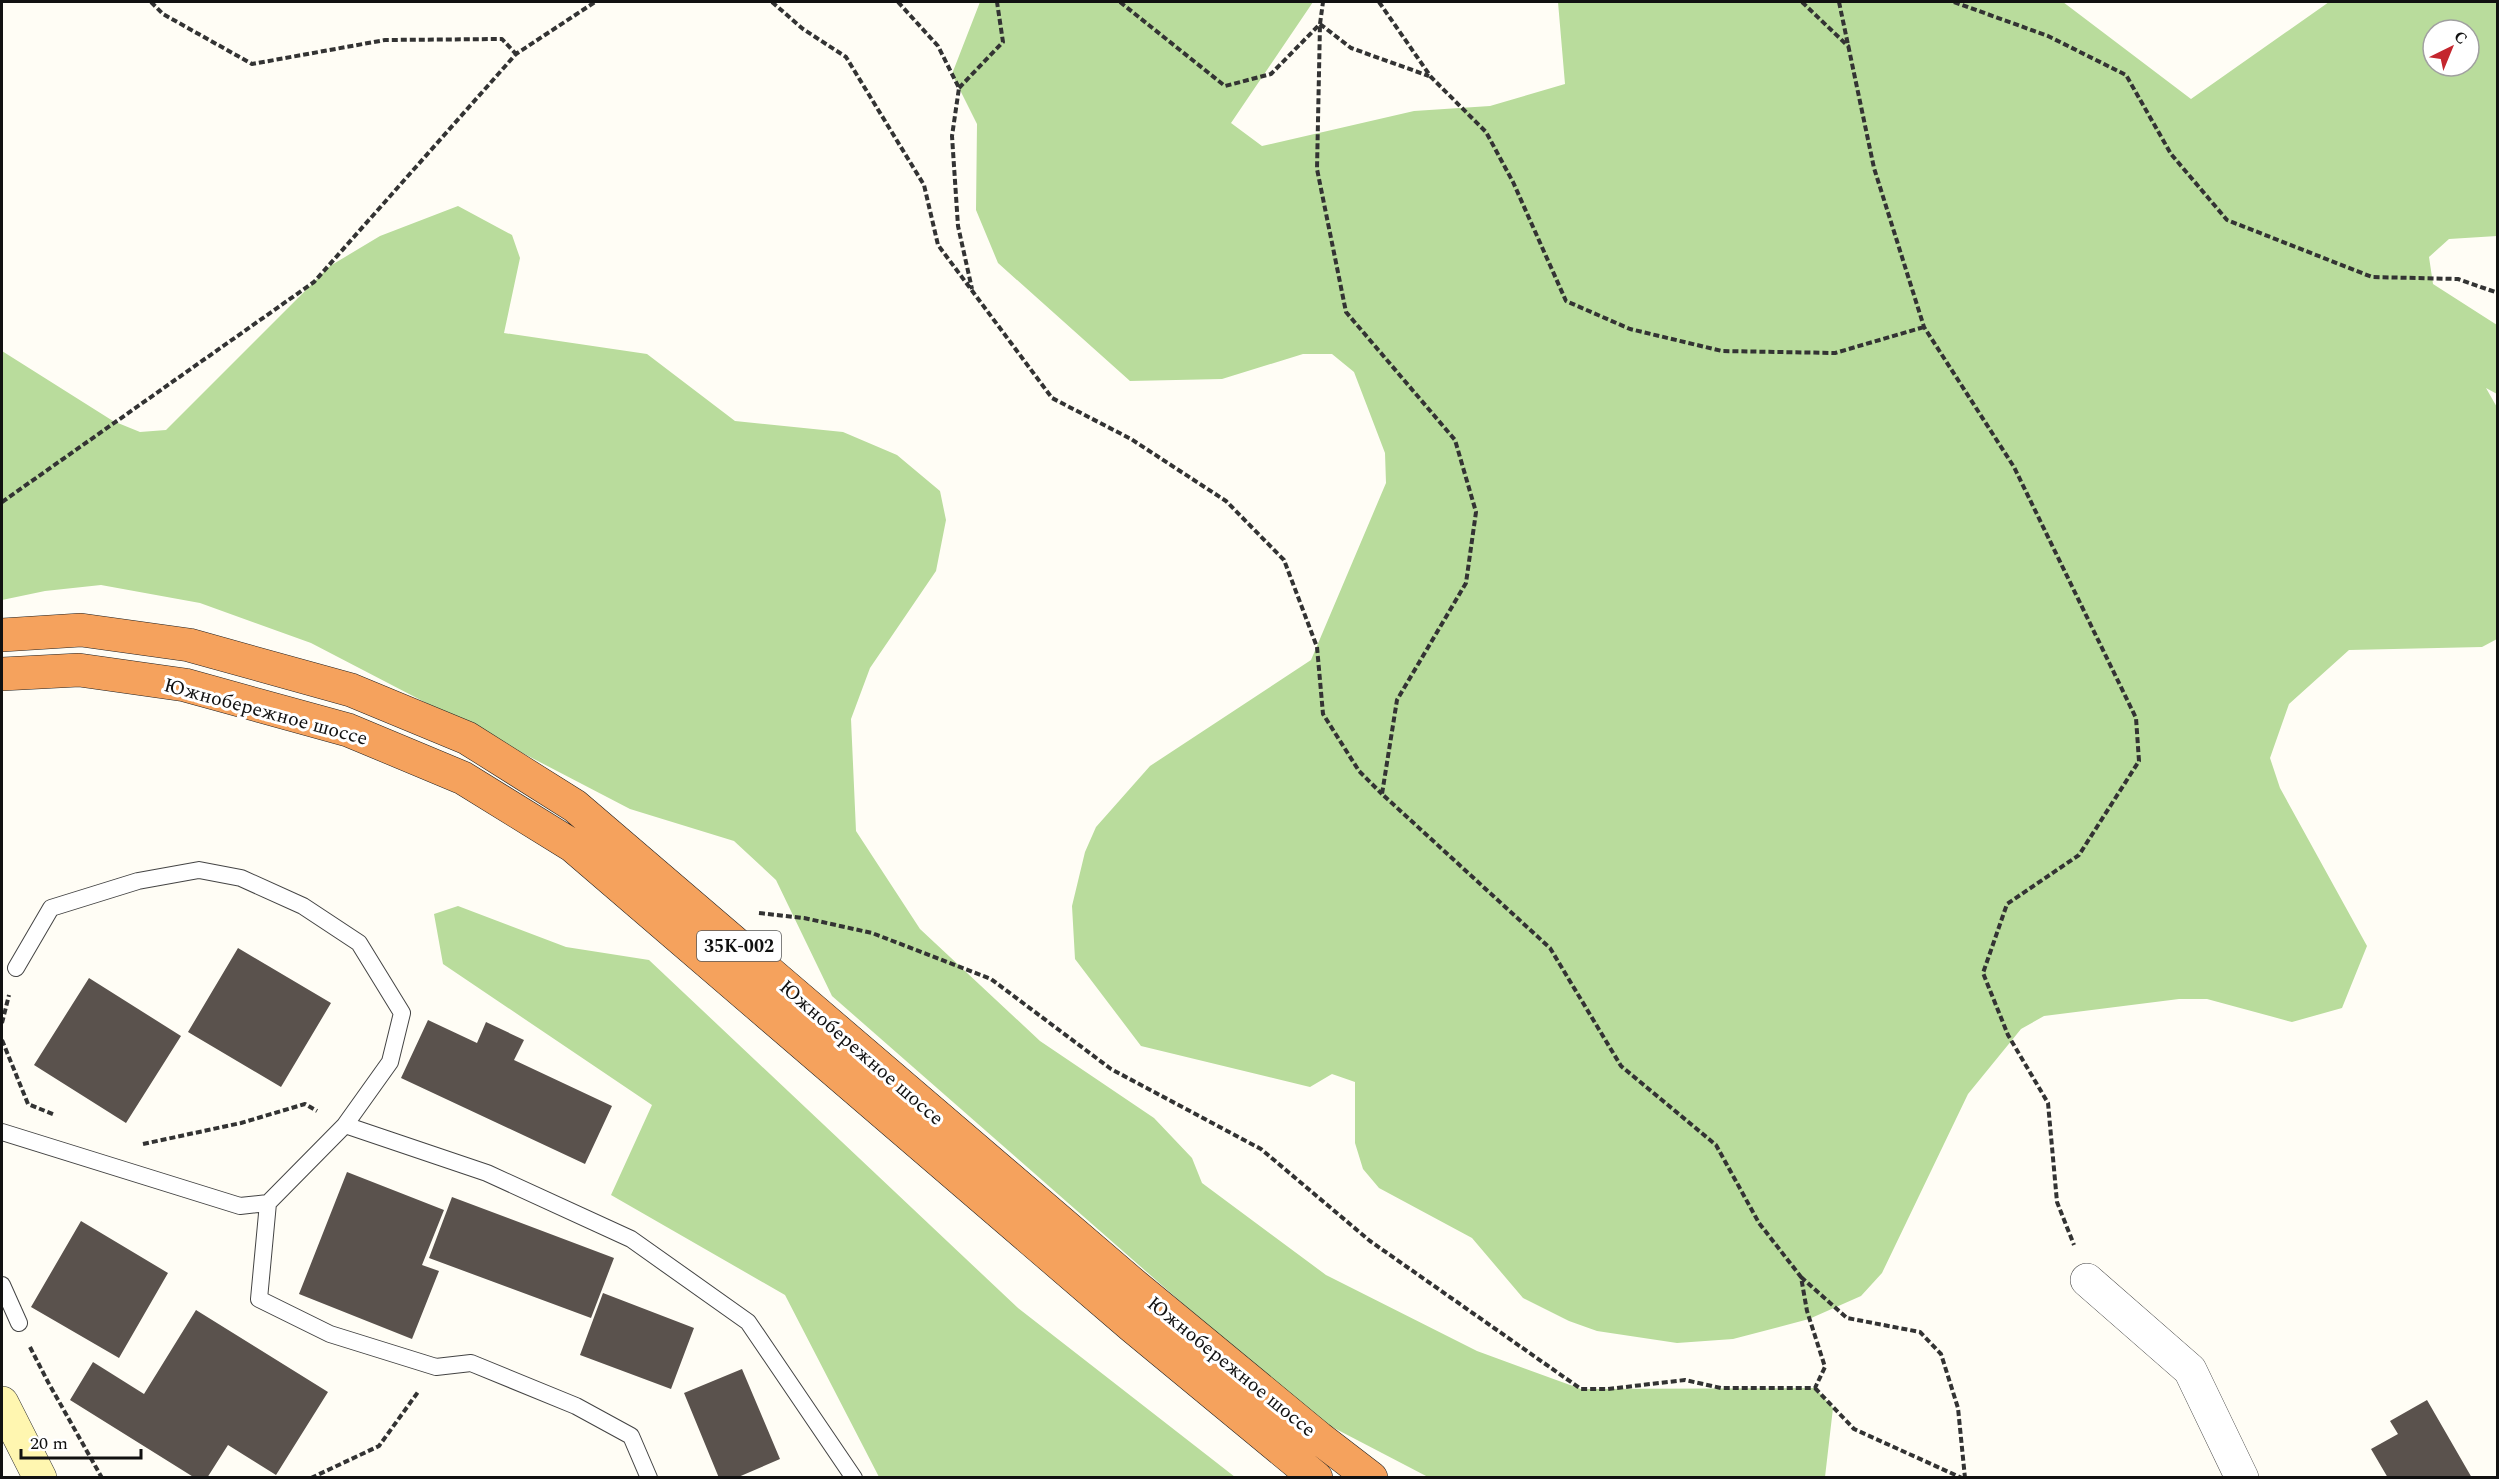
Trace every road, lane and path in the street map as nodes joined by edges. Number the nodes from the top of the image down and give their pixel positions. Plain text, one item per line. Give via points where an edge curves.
1 (151, 2) edge
2 (595, 2) edge
3 (772, 2) edge
4 (898, 2) edge
5 (997, 2) edge
6 (1120, 2) edge
7 (1323, 2) edge
8 (1379, 2) edge
9 (1802, 2) edge
10 (1839, 2) edge
11 (1954, 2) edge
12 (1320, 24) junction
13 (1849, 48) junction
14 (516, 54) junction
15 (1431, 77) junction
16 (959, 88) junction
17 (973, 292) junction
18 (2498, 293) edge
19 (1924, 327) junction
20 (2, 502) edge
21 (2, 635) edge
22 (2, 674) edge
23 (1382, 794) junction
24 (755, 913) dead end
25 (16, 968) dead end
26 (2, 1040) edge
27 (58, 1117) dead end
28 (345, 1125) junction
29 (2, 1132) edge
30 (142, 1144) dead end
31 (268, 1203) junction
32 (1801, 1277) junction
33 (2087, 1280) joint
34 (2, 1285) edge
35 (19, 1323) joint
36 (436, 1367) junction
37 (1815, 1388) junction
38 (2, 1403) edge
39 (40, 1478) edge
40 (102, 1478) edge
41 (311, 1478) edge
42 (649, 1478) edge
43 (854, 1478) edge
44 (1316, 1478) edge
45 (1371, 1478) edge
46 (1963, 1478) edge
47 (2242, 1478) edge

1 - 14 path via 164,14 252,64 385,40 502,39
2 - 14 path
3 - 17 path via 802,29 846,57 924,185 938,245
4 - 16 path via 938,46
5 - 16 path via 1003,42
6 - 12 path via 1225,86 1271,74
7 - 12 path
8 - 15 path
9 - 13 path
10 - 13 path
11 - 18 path via 2048,36 2126,75 2171,154 2226,220 2372,277 2458,279
12 - 15 path via 1352,48
12 - 23 path via 1317,169 1346,312 1455,440 1476,512 1466,583 1397,700
13 - 19 path via 1874,168
14 - 20 path via 314,282
15 - 19 path via 1486,132 1513,182 1566,301 1630,329 1722,351 1835,353
16 - 17 path via 952,136 958,225
17 - 23 path via 1052,398 1131,440 1226,501 1284,560 1317,647 1323,714 1359,771
19 - 33 path via 2014,467 2136,718 2139,761 2079,855 2007,904 1983,973 2008,1035 2048,1103 2057,1202
21 - 45 highway, Южнобережное шоссе / 35К-002 via 81,630 189,645 351,690 466,738 575,806 1135,1286
22 - 44 highway, Южнобережное шоссе / 35К-002 via 78,670 185,685 348,730 463,778 573,846 1123,1318
23 - 32 path via 1550,948 1621,1066 1716,1145 1759,1223
24 - 37 path via 804,918 872,933 991,979 1111,1069 1261,1149 1370,1240 1581,1389 1685,1380 1721,1389
25 - 28 lane via 51,908 138,881 199,870 241,878 303,906 359,943 402,1013 390,1062
26 - 27 path via 28,1104
28 - 30 path via 305,1104 241,1123
28 - 31 lane
28 - 43 lane via 488,1173 631,1239 748,1322
29 - 31 lane via 240,1206
31 - 36 lane via 259,1299 330,1334
32 - 37 path via 1825,1367
32 - 46 path via 1847,1318 1920,1332 1941,1354 1958,1408
33 - 47 street via 2190,1370
34 - 35 lane
35 - 40 path
36 - 41 path via 379,1446
36 - 42 lane via 471,1363 576,1406 631,1436
37 - 46 path via 1854,1429
38 - 39 street

